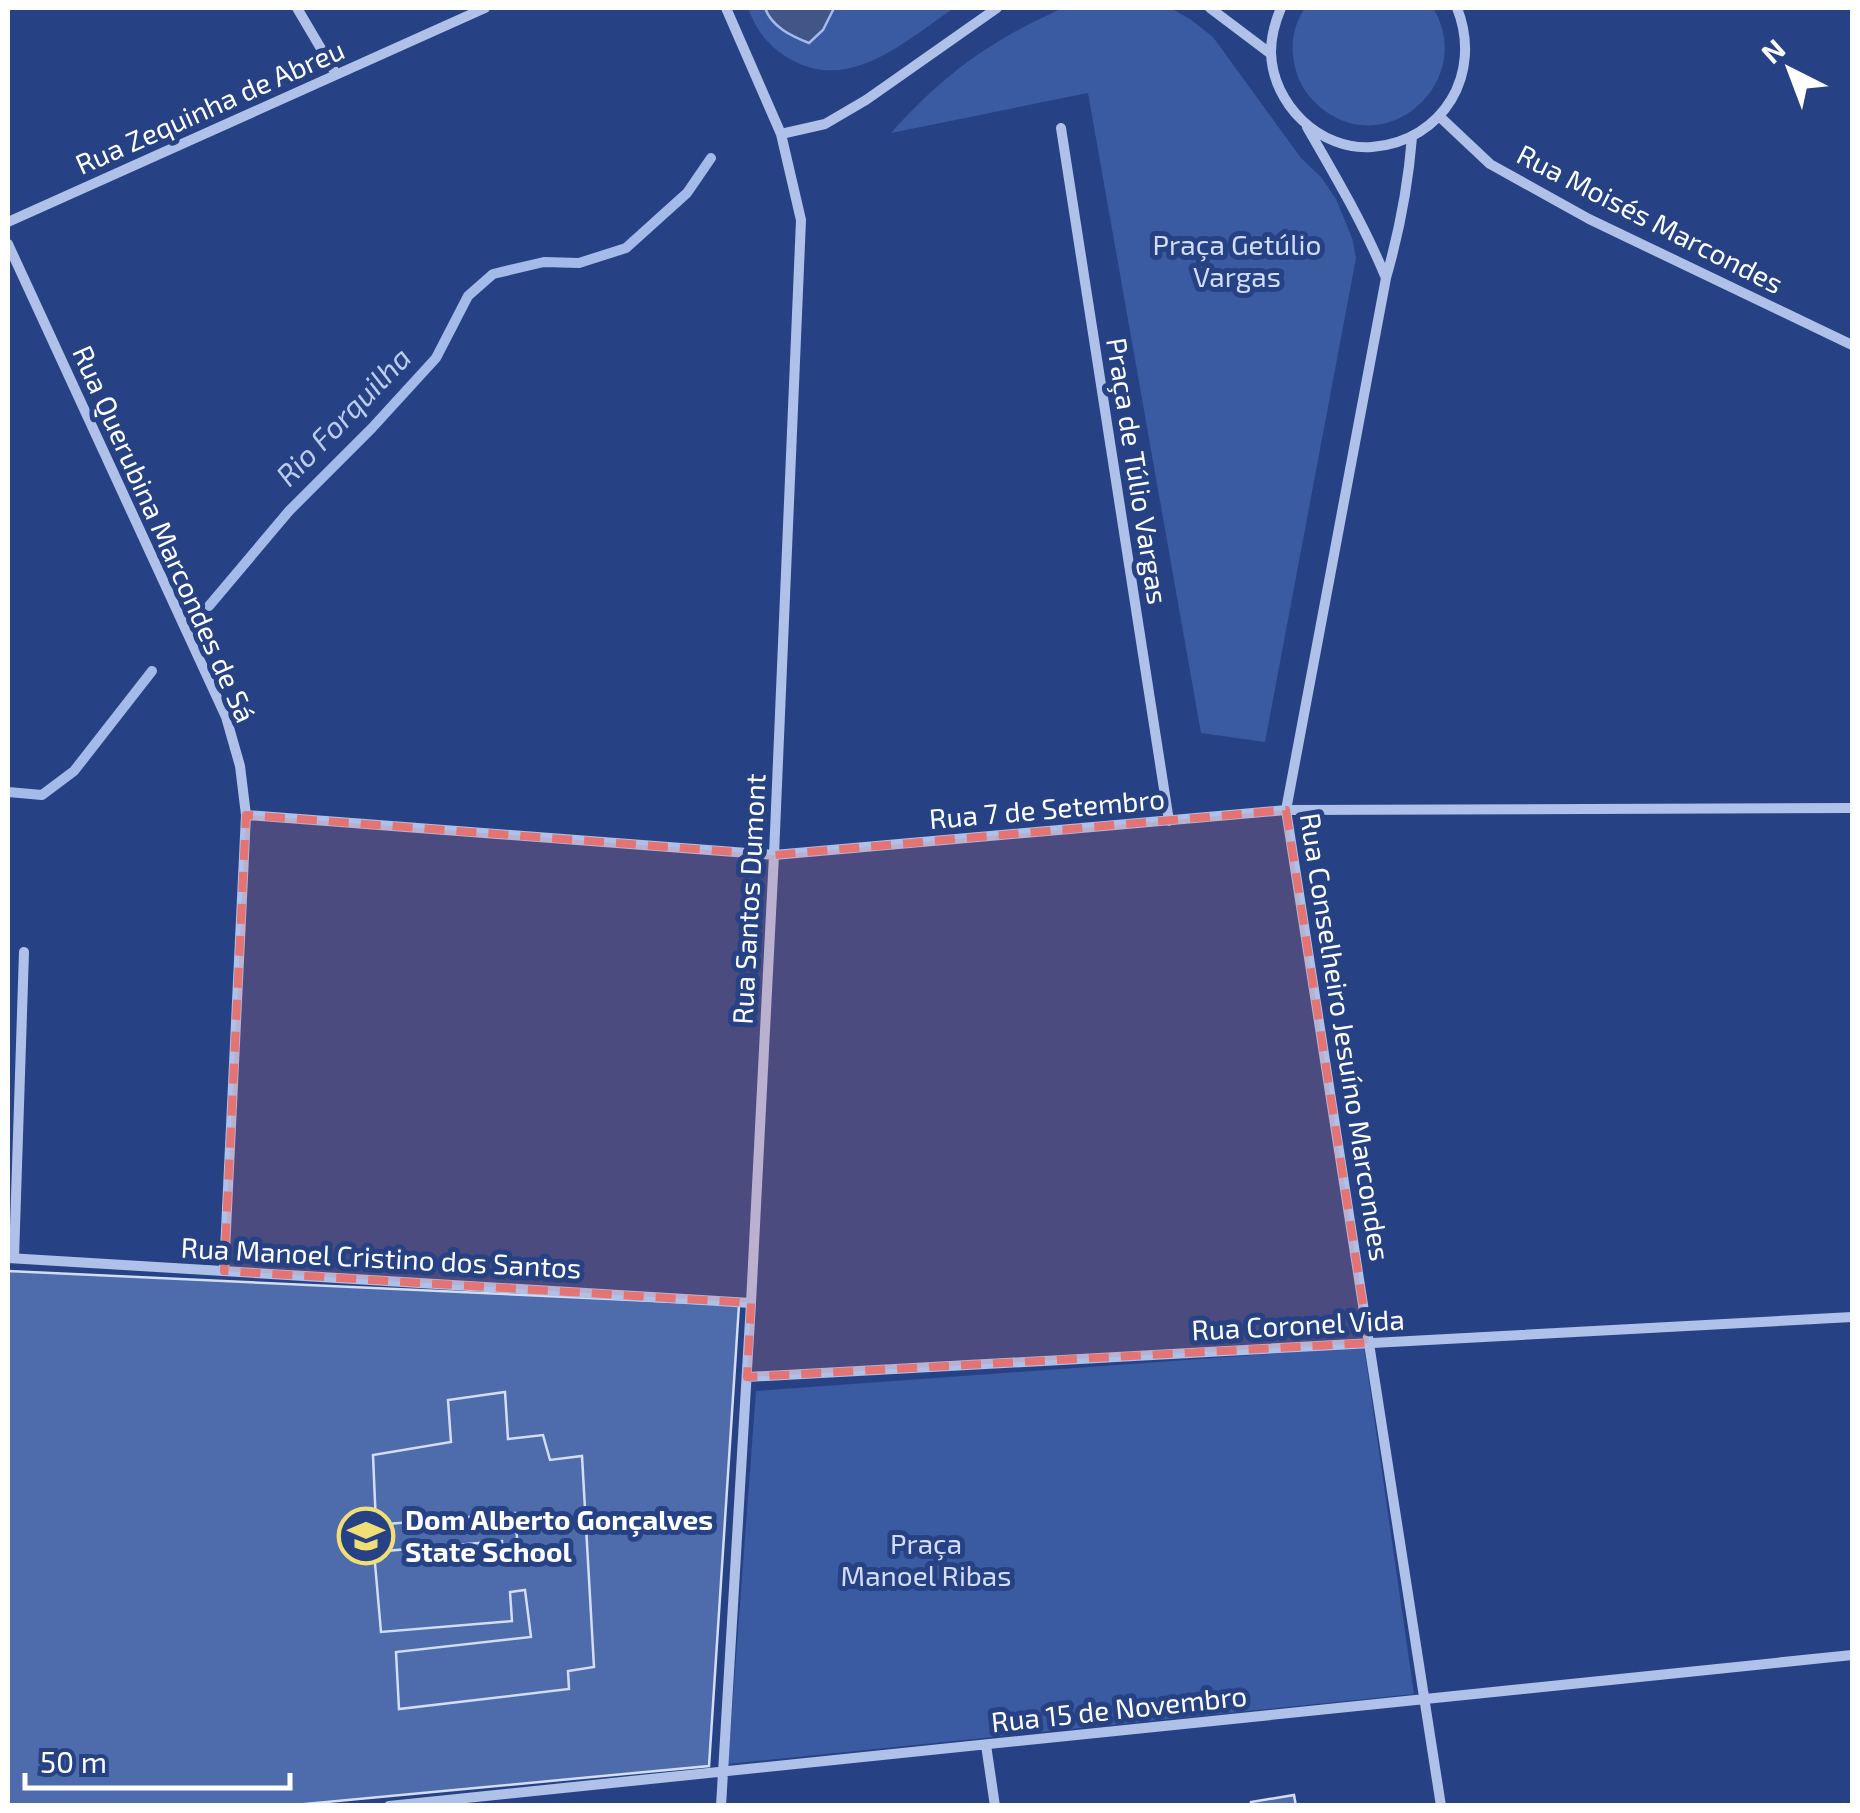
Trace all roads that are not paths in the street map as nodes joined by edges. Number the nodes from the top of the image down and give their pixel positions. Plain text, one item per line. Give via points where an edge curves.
1 (297, 8) edge
2 (485, 8) edge
3 (726, 8) edge
4 (996, 8) edge
5 (1210, 8) edge
6 (1281, 8) edge
7 (1457, 8) edge
8 (1271, 54) junction
9 (336, 74) junction
10 (1439, 116) junction
11 (1304, 122) junction
12 (1061, 128) dead end
13 (781, 134) junction
14 (1412, 137) junction
15 (8, 222) edge
16 (8, 244) edge
17 (1386, 278) junction
18 (1852, 345) edge
19 (1852, 808) edge
20 (1286, 810) junction
21 (246, 815) junction
22 (1169, 821) junction
23 (774, 855) junction
24 (24, 952) dead end
25 (11, 1258) edge
26 (224, 1271) junction
27 (751, 1302) junction
28 (1852, 1317) edge
29 (1369, 1343) junction
30 (747, 1378) junction
31 (1852, 1655) edge
32 (1425, 1700) junction
33 (986, 1745) junction
34 (723, 1772) junction
35 (389, 1806) edge
36 (721, 1806) edge
37 (994, 1806) edge
38 (1441, 1806) edge

1 - 9 street
2 - 9 street, Rua Zequinha de Abreu
3 - 13 street, Rua Santos Dumont
4 - 13 street via 826,124
5 - 8 street
6 - 8 street
7 - 10 street via 1464,24 1463,73
8 - 11 street via 1281,92
9 - 15 street, Rua Zequinha de Abreu
10 - 14 street
10 - 18 street, Rua Moisés Marcondes via 1490,164 1589,219
11 - 14 street via 1347,144
11 - 17 street via 1366,229
12 - 22 street, Praça de Túlio Vargas
13 - 23 street, Rua Santos Dumont via 800,220
14 - 17 street, Rua Conselheiro Jesuíno Marcondes via 1407,192
16 - 21 street, Rua Querubina Marcondes de Sá via 226,717
17 - 20 street, Rua Conselheiro Jesuíno Marcondes
19 - 20 street, Rua 7 de Setembro
20 - 22 street, Rua 7 de Setembro
20 - 29 street, Rua Conselheiro Jesuíno Marcondes
21 - 23 street, Rua 7 de Setembro
21 - 26 street, Rua Querubina Marcondes de Sá
22 - 23 street, Rua 7 de Setembro
23 - 27 street, Rua Santos Dumont
24 - 25 street
25 - 26 street, Rua Manoel Cristino dos Santos
26 - 27 street, Rua Manoel Cristino dos Santos
27 - 30 street, Rua Santos Dumont
28 - 29 street, Rua Coronel Vida
29 - 30 street, Rua Coronel Vida
29 - 32 street, Rua Conselheiro Jesuíno Marcondes
30 - 34 street, Rua Santos Dumont
31 - 32 street, Rua 15 de Novembro
32 - 33 street, Rua 15 de Novembro
32 - 38 street, Rua Conselheiro Jesuíno Marcondes
33 - 34 street, Rua 15 de Novembro
33 - 37 street
34 - 35 street, Rua 15 de Novembro
34 - 36 street, Rua Santos Dumont

